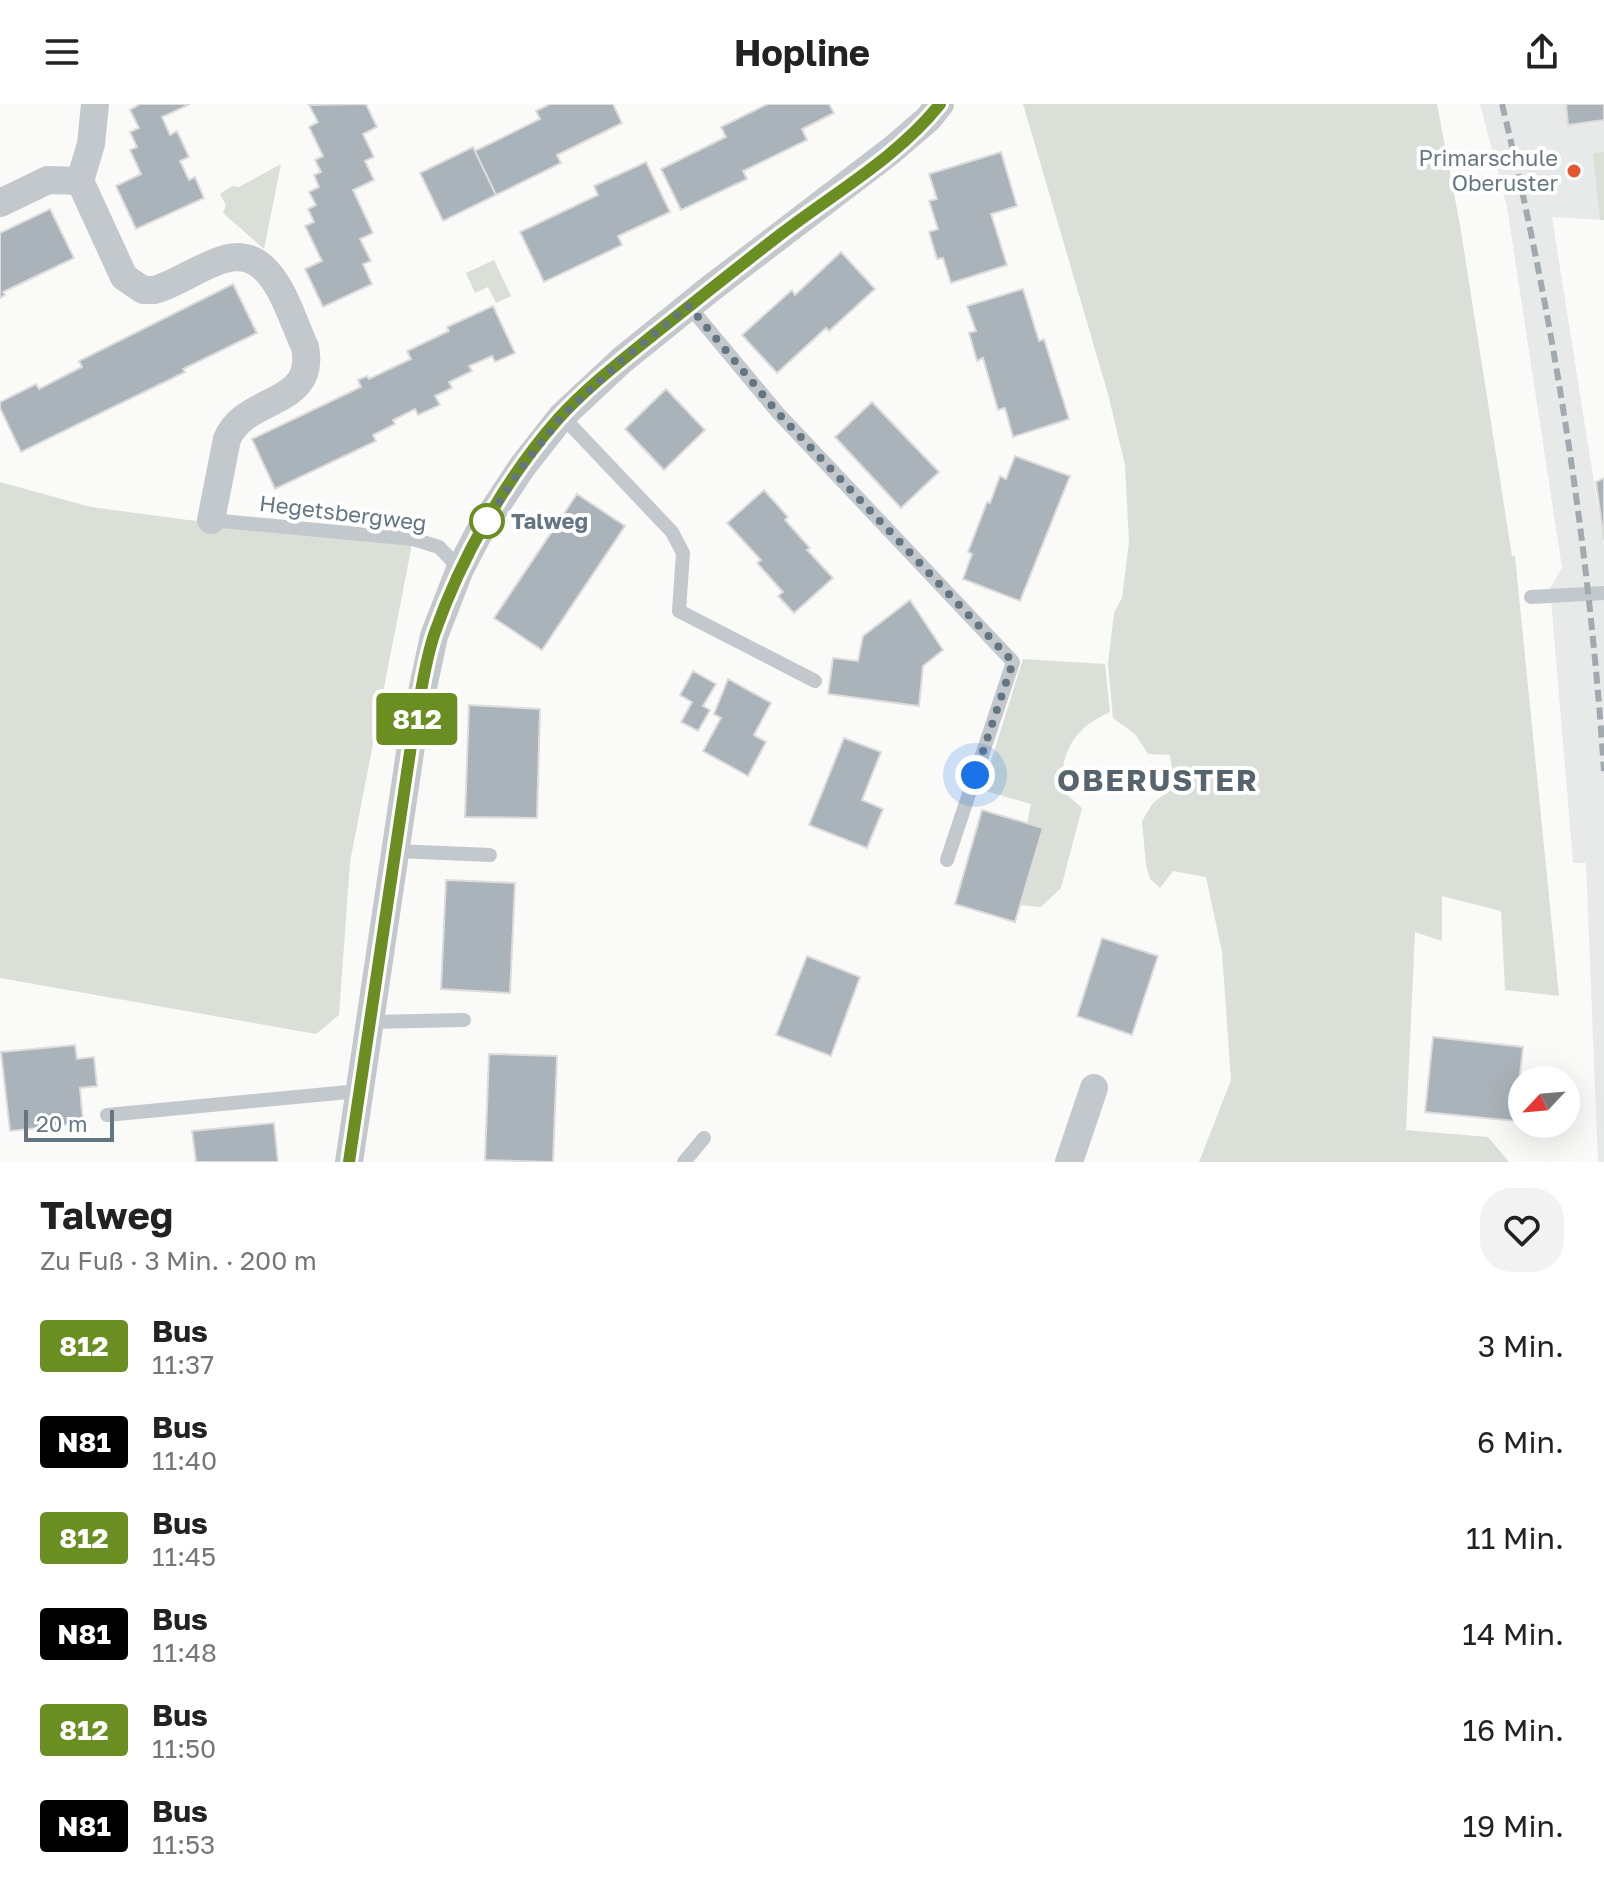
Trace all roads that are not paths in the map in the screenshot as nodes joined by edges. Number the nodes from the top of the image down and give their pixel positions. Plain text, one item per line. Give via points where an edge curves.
1 (95, 104) edge
2 (940, 104) edge
3 (80, 181) junction
4 (0, 203) edge
5 (689, 306) junction
6 (562, 416) junction
7 (211, 520) joint
8 (460, 569) junction
9 (1604, 593) edge
10 (1531, 597) dead end
11 (815, 681) dead end
12 (396, 851) junction
13 (490, 855) dead end
14 (947, 860) dead end
15 (464, 1020) dead end
16 (370, 1022) junction
17 (1094, 1088) dead end
18 (359, 1091) junction
19 (107, 1115) dead end
20 (704, 1138) dead end
21 (349, 1162) edge
22 (684, 1162) edge
23 (1069, 1162) edge

1 - 3 street
2 - 5 street via 854,181
3 - 4 street via 48,180
3 - 7 street via 119,270 134,285 155,290 230,257 253,259 269,270 305,347 308,361 298,385 232,427
5 - 6 street
5 - 14 lane via 778,413 1013,662
6 - 8 street via 522,467
6 - 11 lane via 672,532 683,553 679,611
7 - 8 lane, Hegetsbergweg via 413,539 439,547
8 - 12 street via 434,636
9 - 10 lane
12 - 13 lane
12 - 16 street
15 - 16 lane
16 - 18 street
17 - 23 street
18 - 19 lane
18 - 21 street
20 - 22 lane

